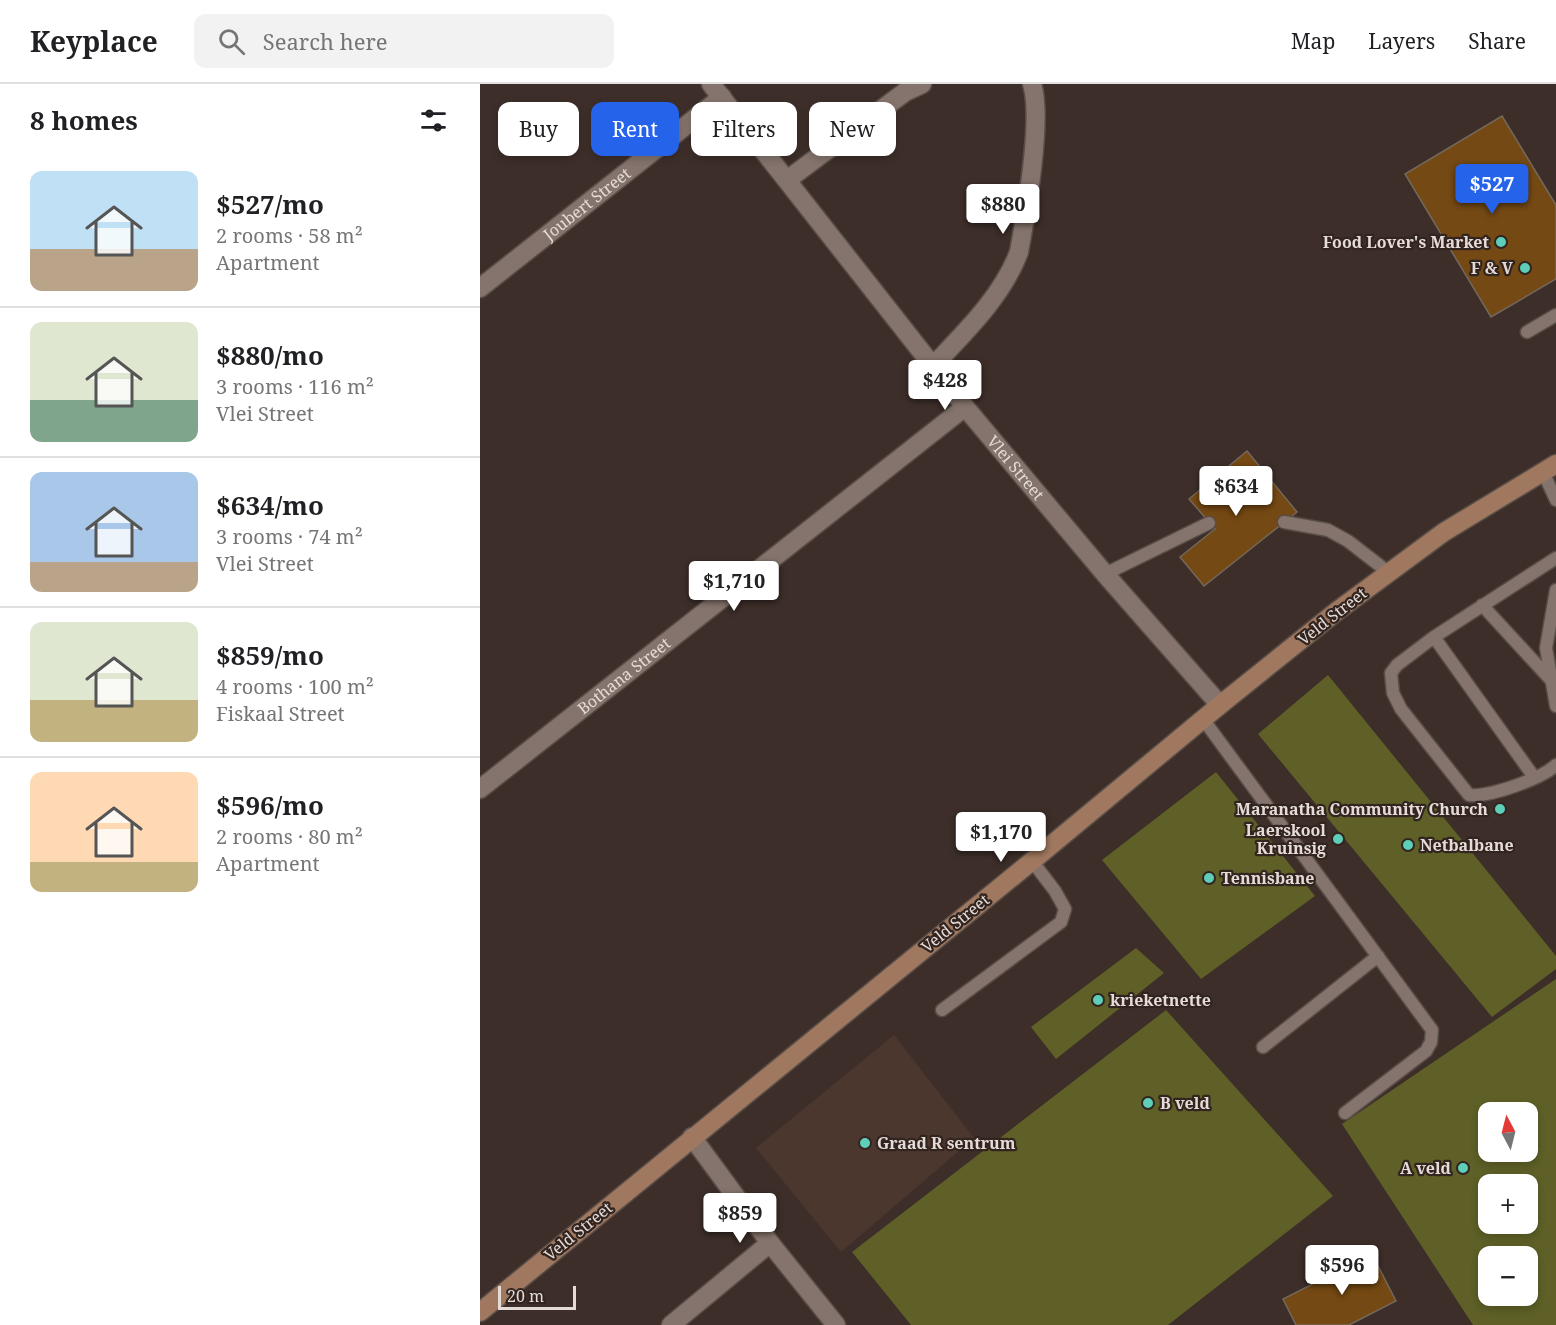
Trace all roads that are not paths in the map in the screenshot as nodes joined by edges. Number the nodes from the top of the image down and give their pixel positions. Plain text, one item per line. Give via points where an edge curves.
1 (922, 84) edge
2 (1032, 84) edge
3 (716, 91) edge
4 (787, 180) junction
5 (480, 288) edge
6 (1556, 315) edge
7 (1527, 332) dead end
8 (933, 366) junction
9 (965, 407) junction
10 (1549, 468) edge
11 (1556, 500) edge
12 (1284, 522) dead end
13 (1209, 523) dead end
14 (1556, 558) edge
15 (1388, 572) junction
16 (1105, 574) junction
17 (1556, 590) edge
18 (1482, 605) junction
19 (1434, 637) junction
20 (1550, 679) junction
21 (1220, 705) junction
22 (1556, 706) edge
23 (1203, 719) junction
24 (1556, 765) edge
25 (1534, 777) junction
26 (480, 789) edge
27 (1032, 861) junction
28 (1378, 956) junction
29 (942, 1010) dead end
30 (1263, 1047) dead end
31 (1345, 1113) dead end
32 (692, 1137) junction
33 (770, 1243) junction
34 (480, 1311) edge
35 (671, 1325) edge
36 (836, 1325) edge

1 - 4 street via 905,92
2 - 8 street via 1035,130 1016,259 995,296
3 - 4 street, Vlei Street
3 - 5 street, Joubert Street
4 - 8 street, Vlei Street
6 - 7 lane
8 - 9 street, Vlei Street
9 - 16 street, Vlei Street
9 - 26 street, Bothana Street
10 - 11 lane
10 - 15 street, Veld Street via 1444,532
12 - 15 lane via 1328,530
13 - 16 lane
14 - 18 lane
15 - 21 street, Veld Street
16 - 21 street, Vlei Street
17 - 20 lane via 1546,648
18 - 19 lane
18 - 20 lane
19 - 25 lane
19 - 25 lane via 1391,673 1392,693 1401,710 1469,795 1480,796
20 - 22 lane
21 - 23 street, Veld Street
23 - 27 street, Veld Street
23 - 28 lane
24 - 25 lane
27 - 29 lane via 1060,898 1065,909 1061,922
27 - 32 street, Veld Street
28 - 30 lane
28 - 31 lane via 1432,1030 1431,1042 1426,1051
32 - 33 street
32 - 34 street, Veld Street
33 - 35 street
33 - 36 street

